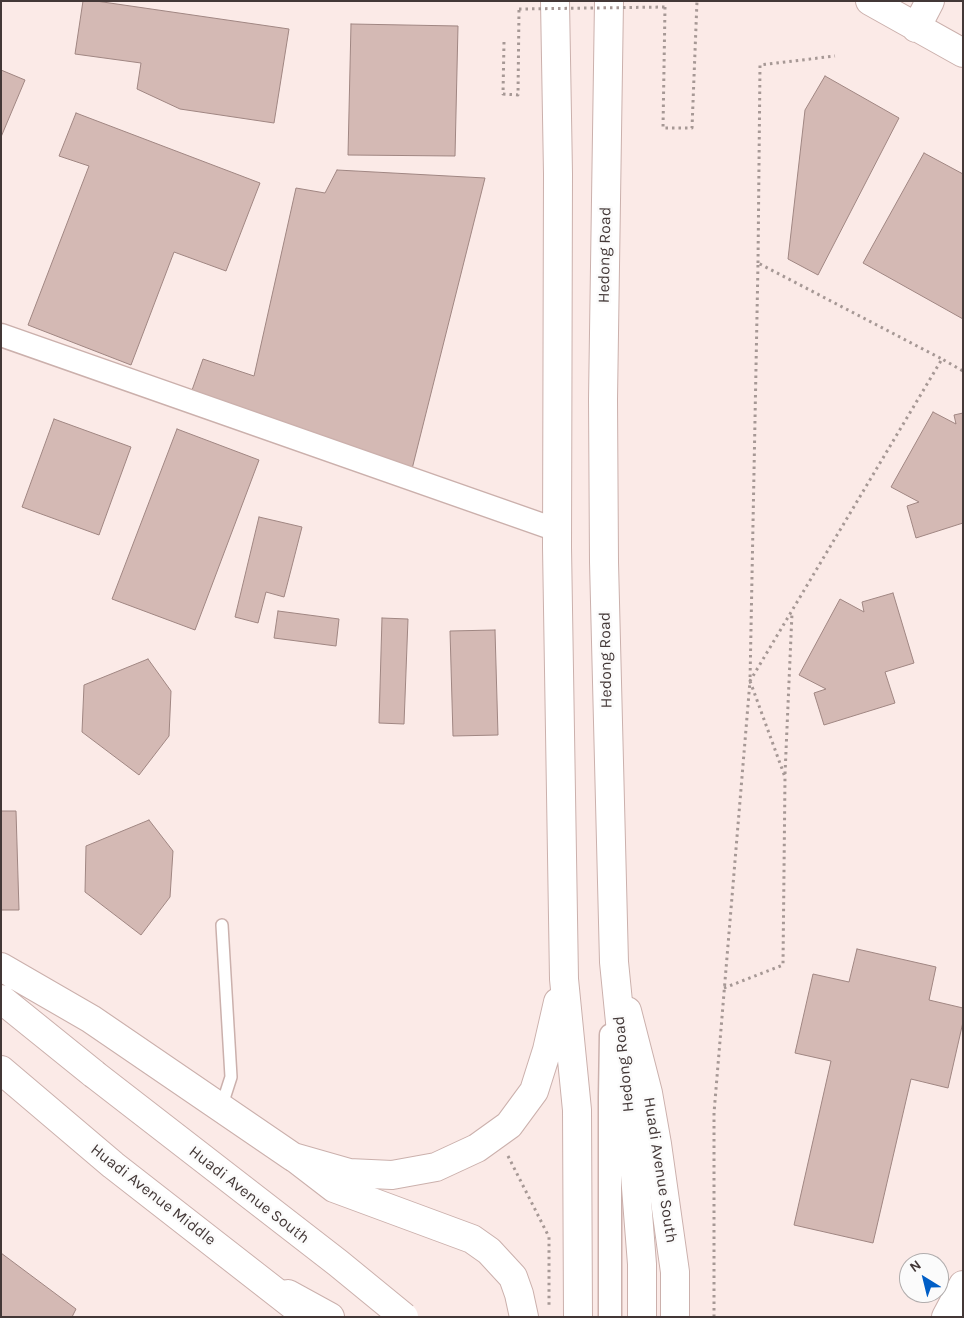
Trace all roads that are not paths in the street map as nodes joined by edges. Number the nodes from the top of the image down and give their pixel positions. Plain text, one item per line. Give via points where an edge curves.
1 (555, 1) edge
2 (609, 1) edge
3 (870, 1) edge
4 (930, 1) edge
5 (916, 28) junction
6 (963, 54) edge
7 (1, 335) edge
8 (557, 530) junction
9 (222, 925) dead end
10 (614, 962) junction
11 (1, 967) edge
12 (564, 979) junction
13 (1, 999) edge
14 (1, 1070) edge
15 (221, 1108) junction
16 (294, 1157) junction
17 (252, 1273) junction
18 (963, 1285) edge
19 (308, 1317) edge
20 (330, 1317) edge
21 (404, 1317) edge
22 (524, 1317) edge
23 (578, 1317) edge
24 (610, 1317) edge
25 (642, 1317) edge
26 (675, 1317) edge
27 (946, 1317) edge

1 - 8 main road
2 - 10 main road, Hedong Road via 603,399
3 - 5 main road
4 - 5 main road
5 - 6 main road
7 - 8 street
8 - 12 main road
9 - 15 lane via 231,1077
10 - 24 street
10 - 25 main road, Hedong Road via 634,1162 642,1264
10 - 26 main road, Huadi Avenue South via 648,1093 657,1144 675,1272
11 - 15 main road via 92,1019
12 - 16 main road via 534,1091 509,1125 476,1148 436,1167 392,1176 349,1173
12 - 23 main road via 577,1110
13 - 21 main road, Huadi Avenue South, bridge
14 - 17 main road, Huadi Avenue Middle via 113,1165
15 - 16 main road
16 - 22 main road via 334,1188 472,1240 489,1251 513,1277
17 - 19 main road, Huadi Avenue Middle
17 - 20 main road
18 - 27 main road

